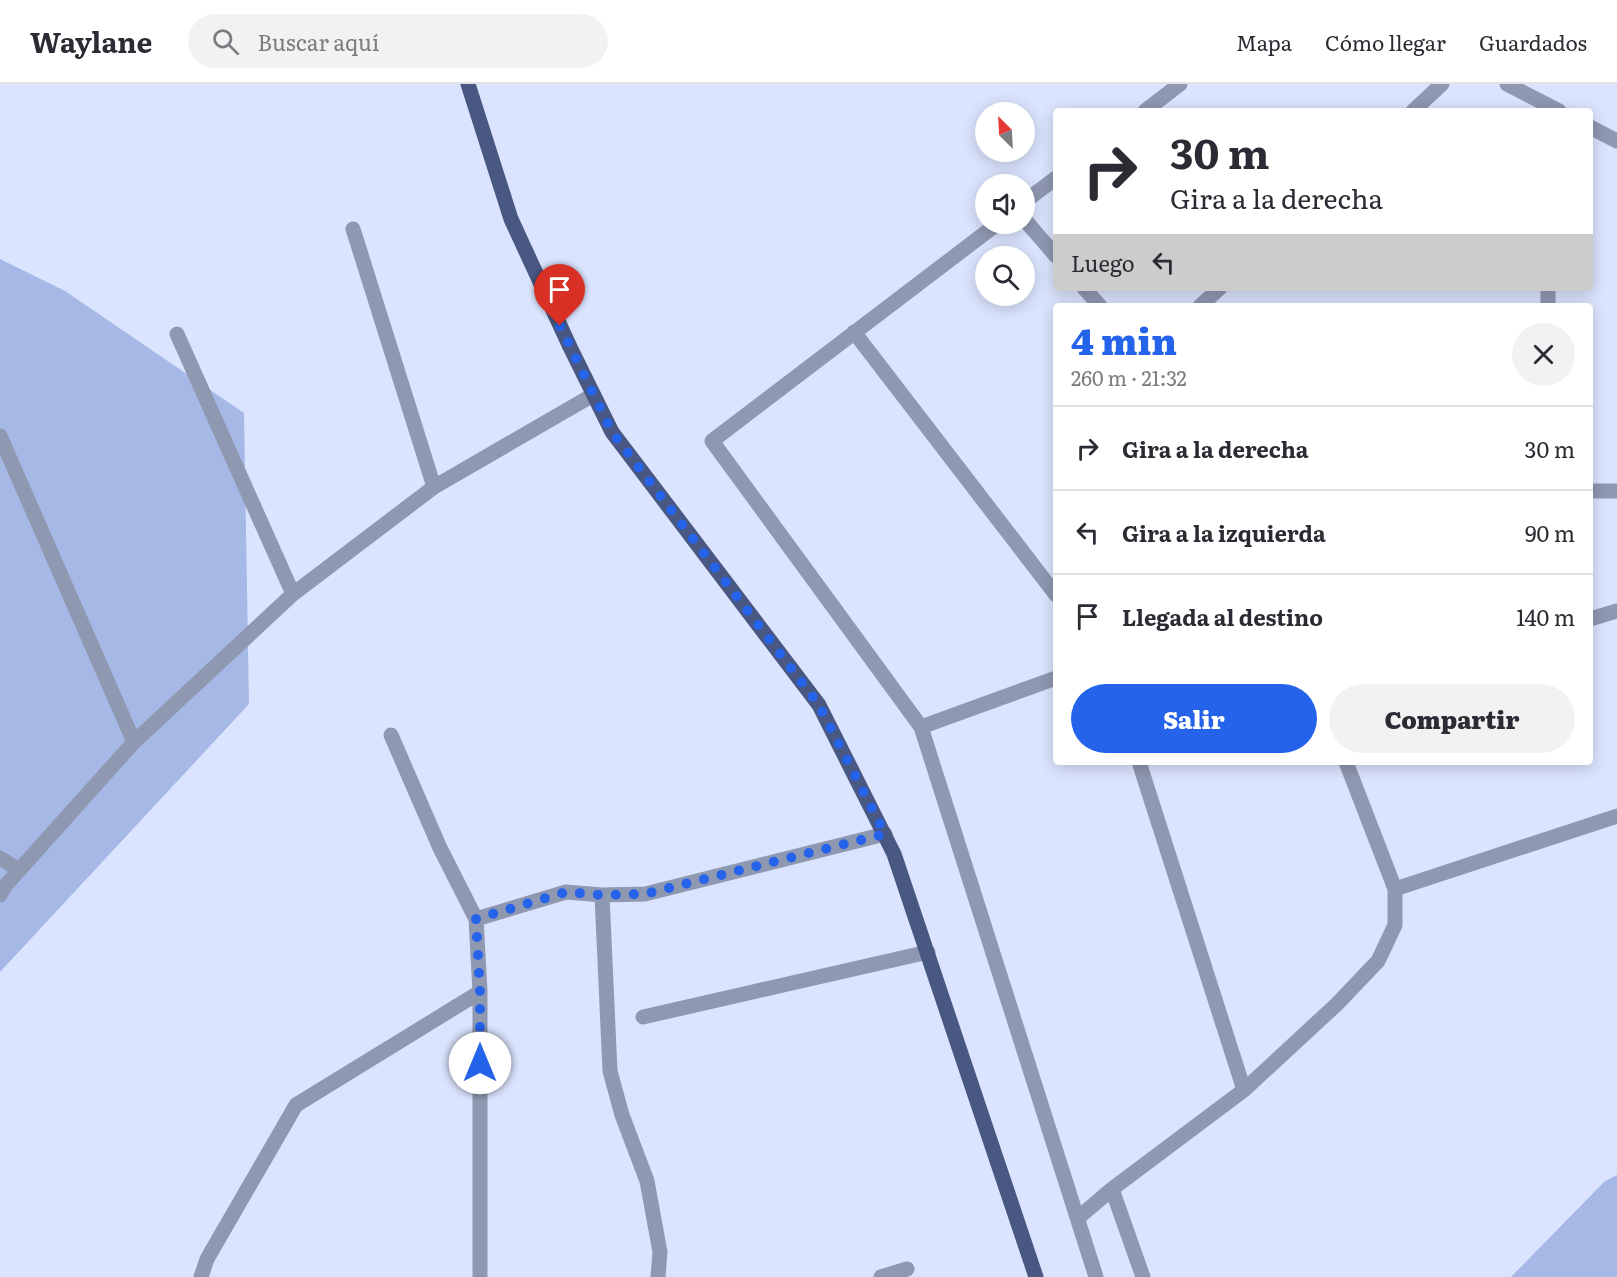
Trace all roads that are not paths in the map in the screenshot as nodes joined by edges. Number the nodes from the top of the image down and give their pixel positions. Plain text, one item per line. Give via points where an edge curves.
1 (468, 84) edge
2 (1180, 84) edge
3 (1442, 84) edge
4 (1508, 84) edge
5 (1149, 108) edge
6 (1416, 108) edge
7 (1553, 108) edge
8 (1593, 129) edge
9 (1617, 141) edge
10 (1053, 180) edge
11 (1035, 194) edge
12 (353, 229) dead end
13 (1035, 232) edge
14 (984, 234) edge
15 (1053, 253) edge
16 (1087, 291) edge
17 (1217, 291) edge
18 (1097, 303) edge
19 (1203, 303) edge
20 (854, 332) junction
21 (177, 334) dead end
22 (593, 394) junction
23 (0, 436) edge
24 (434, 486) junction
25 (1593, 491) edge
26 (1617, 491) edge
27 (1053, 591) edge
28 (293, 594) junction
29 (1617, 611) edge
30 (1593, 619) edge
31 (1053, 679) edge
32 (921, 727) junction
33 (391, 735) dead end
34 (134, 742) junction
35 (1140, 765) edge
36 (1347, 765) edge
37 (1617, 816) edge
38 (885, 834) junction
39 (0, 858) edge
40 (19, 870) junction
41 (1395, 889) junction
42 (0, 895) edge
43 (602, 895) junction
44 (476, 919) junction
45 (928, 952) junction
46 (480, 992) junction
47 (643, 1017) dead end
48 (1244, 1090) junction
49 (1112, 1189) junction
50 (1078, 1218) junction
51 (907, 1269) dead end
52 (201, 1277) edge
53 (480, 1277) edge
54 (658, 1277) edge
55 (881, 1277) edge
56 (1036, 1277) edge
57 (1096, 1277) edge
58 (1143, 1277) edge

1 - 22 main road via 511,219
2 - 5 street
3 - 6 street
4 - 7 street
8 - 9 street
10 - 11 street
12 - 24 street
13 - 15 street
14 - 20 street
16 - 18 street
17 - 19 street
20 - 27 street
20 - 32 street via 712,441
21 - 28 street
22 - 24 street
22 - 38 main road via 612,432 819,705
23 - 34 street
24 - 28 street
25 - 26 street
28 - 34 street
29 - 30 street
31 - 32 street
32 - 50 street
33 - 44 street
34 - 40 street
35 - 48 street
36 - 41 street
37 - 41 street
38 - 43 street via 645,894
38 - 45 main road
39 - 40 street
40 - 42 street
41 - 48 street via 1395,925 1378,961
43 - 44 street via 566,892
43 - 54 street via 610,1071 647,1181 660,1252
44 - 46 street
45 - 47 street
45 - 56 main road
46 - 52 street via 296,1105 207,1259
46 - 53 street
48 - 49 street
49 - 50 street
49 - 58 street
50 - 57 street
51 - 55 street

